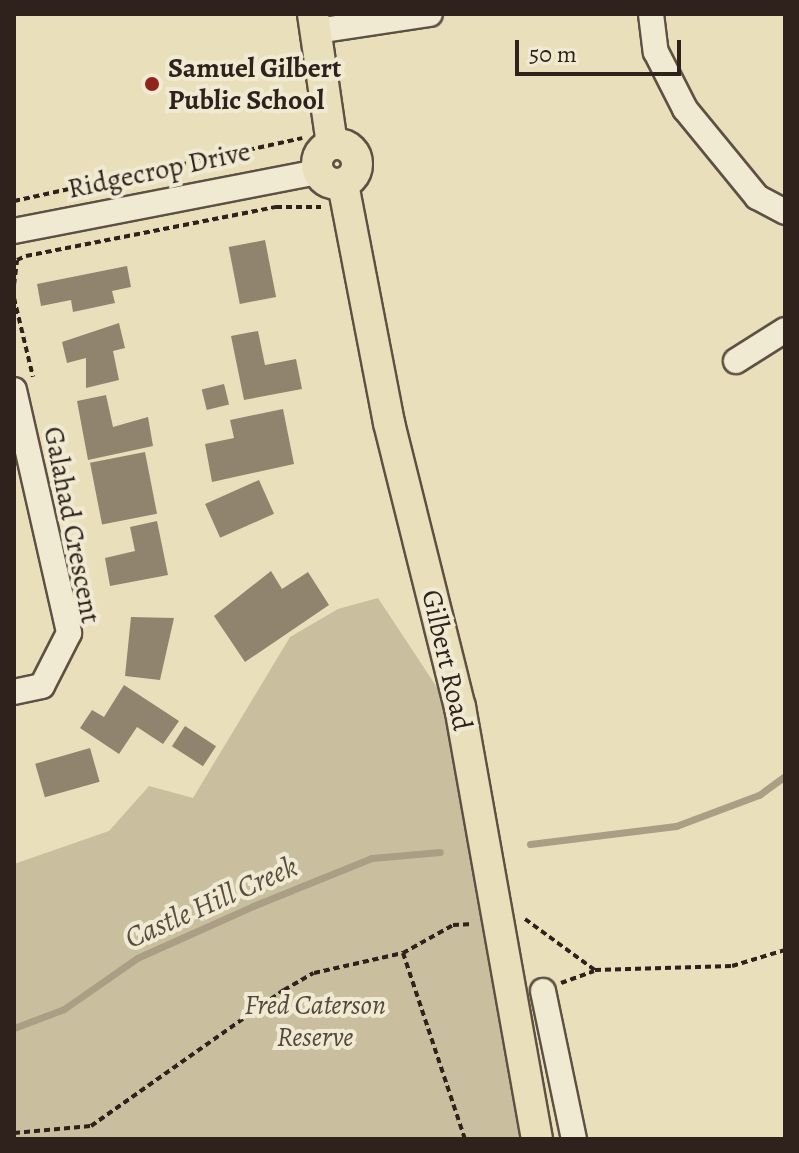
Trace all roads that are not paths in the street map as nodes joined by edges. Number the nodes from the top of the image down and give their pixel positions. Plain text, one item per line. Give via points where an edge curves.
1 (430, 14) edge
2 (651, 14) edge
3 (315, 23) edge
4 (336, 185) junction
5 (785, 212) edge
6 (14, 231) edge
7 (785, 330) edge
8 (736, 361) dead end
9 (14, 390) edge
10 (14, 692) edge
11 (543, 991) road end
12 (537, 1139) edge
13 (574, 1139) edge

1 - 3 street
2 - 5 street via 656,52 685,109 757,197
3 - 4 main road via 332,144 319,154
4 - 6 street, Ridgecrop Drive
4 - 12 main road, Gilbert Road via 460,707
7 - 8 street
9 - 10 street, Galahad Crescent via 69,633 42,686
11 - 13 street

